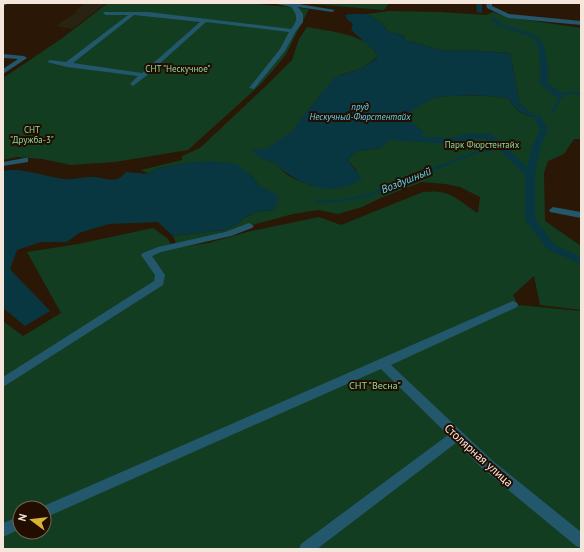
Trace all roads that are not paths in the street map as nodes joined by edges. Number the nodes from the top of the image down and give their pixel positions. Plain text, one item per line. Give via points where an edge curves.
1 (275, 3) edge
2 (489, 3) edge
3 (293, 5) junction
4 (332, 10) dead end
5 (106, 13) dead end
6 (134, 13) junction
7 (204, 21) junction
8 (581, 23) edge
9 (293, 31) junction
10 (3, 56) edge
11 (50, 62) dead end
12 (67, 65) junction
13 (3, 72) edge
14 (144, 75) junction
15 (133, 84) dead end
16 (252, 88) dead end
17 (25, 160) dead end
18 (3, 164) edge
19 (553, 210) dead end
20 (581, 215) edge
21 (249, 226) dead end
22 (512, 305) dead end
23 (383, 364) junction
24 (3, 383) edge
25 (456, 436) junction
26 (52, 509) edge
27 (581, 541) edge
28 (306, 549) edge

1 - 3 street
2 - 8 street via 488,7 508,16
3 - 4 street
3 - 9 street via 300,14 300,22
5 - 6 street
6 - 7 street
6 - 12 street
7 - 9 street
7 - 14 street
9 - 16 street via 283,50
10 - 13 street via 24,58
11 - 12 street
12 - 14 street
14 - 15 street
17 - 18 street
19 - 20 street
21 - 24 street via 228,234 146,255 160,275 159,283
22 - 23 street
23 - 25 street, Столярная улица
23 - 26 street
25 - 27 street, Столярная улица
25 - 28 street

